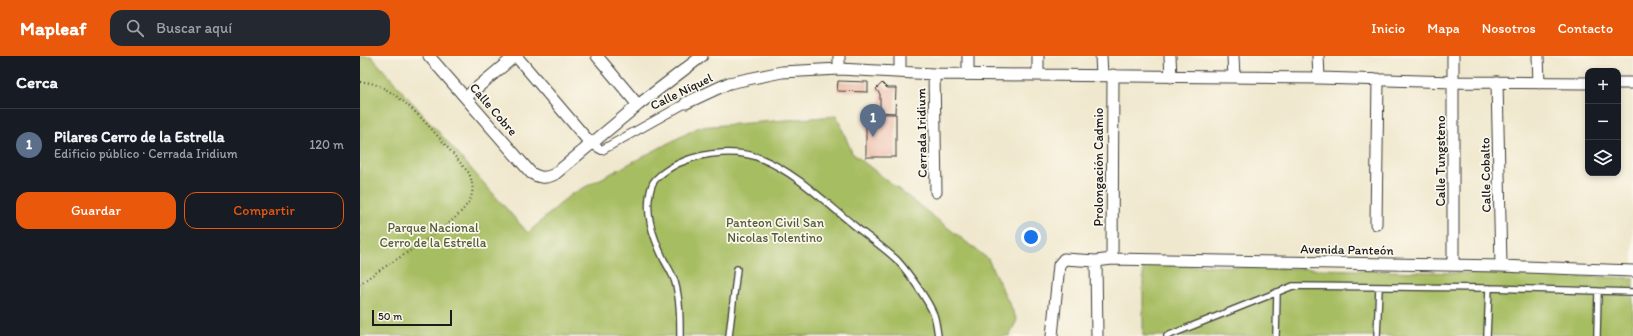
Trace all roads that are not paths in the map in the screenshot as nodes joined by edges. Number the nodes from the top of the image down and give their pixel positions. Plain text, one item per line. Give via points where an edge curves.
1 (429, 56) edge
2 (515, 56) edge
3 (597, 56) edge
4 (682, 56) edge
5 (702, 56) edge
6 (838, 56) edge
7 (900, 56) edge
8 (968, 56) edge
9 (1038, 56) edge
10 (1101, 56) edge
11 (1170, 56) edge
12 (1233, 56) edge
13 (1318, 56) edge
14 (1453, 56) edge
15 (1538, 56) edge
16 (501, 60) edge
17 (689, 65) junction
18 (839, 69) junction
19 (900, 72) junction
20 (934, 74) junction
21 (968, 74) junction
22 (1038, 75) junction
23 (1107, 75) junction
24 (1171, 77) junction
25 (1234, 77) junction
26 (1319, 78) junction
27 (1378, 79) junction
28 (1454, 82) junction
29 (1496, 82) junction
30 (1539, 83) junction
31 (1585, 83) edge
32 (1621, 83) edge
33 (1633, 83) edge
34 (466, 97) junction
35 (686, 103) joint
36 (638, 105) junction
37 (591, 144) junction
38 (540, 178) joint
39 (936, 192) dead end
40 (1376, 224) dead end
41 (1112, 259) junction
42 (1096, 261) junction
43 (1453, 265) junction
44 (1501, 266) junction
45 (737, 269) dead end
46 (1633, 271) edge
47 (1378, 288) junction
48 (1489, 288) junction
49 (1277, 292) junction
50 (1598, 292) junction
51 (1633, 292) edge
52 (680, 336) edge
53 (729, 336) edge
54 (938, 336) edge
55 (1052, 336) edge
56 (1097, 336) edge
57 (1167, 336) edge
58 (1276, 336) edge
59 (1377, 336) edge
60 (1486, 336) edge
61 (1597, 336) edge

1 - 34 street, Calle Cobre
2 - 16 street
2 - 37 street
3 - 36 street
4 - 17 street
5 - 17 street, Calle Níquel
6 - 18 street
7 - 19 street
8 - 21 street
9 - 22 street
10 - 23 street, Prolongación Cadmio
11 - 24 street
12 - 25 street
13 - 26 street
14 - 28 street, Calle Tungsteno
15 - 30 street
16 - 34 street
17 - 36 street, Calle Níquel
18 - 19 street, Calle Níquel
18 - 35 street, Calle Níquel via 782,72 729,83
19 - 20 street, Calle Níquel
20 - 21 street, Calle Níquel
20 - 39 street, Cerrada Iridium
21 - 22 street, Calle Níquel
22 - 23 street, Calle Níquel
23 - 24 street, Calle Níquel
23 - 41 street, Prolongación Cadmio
24 - 25 street, Calle Níquel
25 - 26 street, Calle Níquel
26 - 27 street, Calle Níquel
27 - 28 street, Calle Níquel
27 - 40 street
28 - 29 street, Calle Níquel
28 - 43 street, Calle Tungsteno
29 - 30 street, Calle Níquel
29 - 44 street, Calle Cobalto
30 - 31 street, Calle Níquel
32 - 33 street
34 - 38 street, Calle Cobre via 531,173
35 - 37 street, Calle Níquel via 602,150
36 - 37 street, Calle Níquel
37 - 38 street, Calle Níquel via 555,174 548,178
41 - 42 street, Avenida Panteón
41 - 43 street, Avenida Panteón
42 - 55 street, Avenida Panteón via 1061,261
42 - 56 street
43 - 44 street, Avenida Panteón
44 - 46 street, Avenida Panteón
45 - 53 lane
47 - 48 lane
47 - 49 lane via 1293,286
47 - 59 lane
48 - 50 lane
48 - 60 lane
49 - 57 lane
49 - 58 lane
50 - 51 lane
50 - 61 lane
52 - 54 lane via 680,308 675,282 658,247 650,221 648,204 652,183 662,173 679,163 705,154 720,153 761,158 799,180 897,261 921,293 934,316

